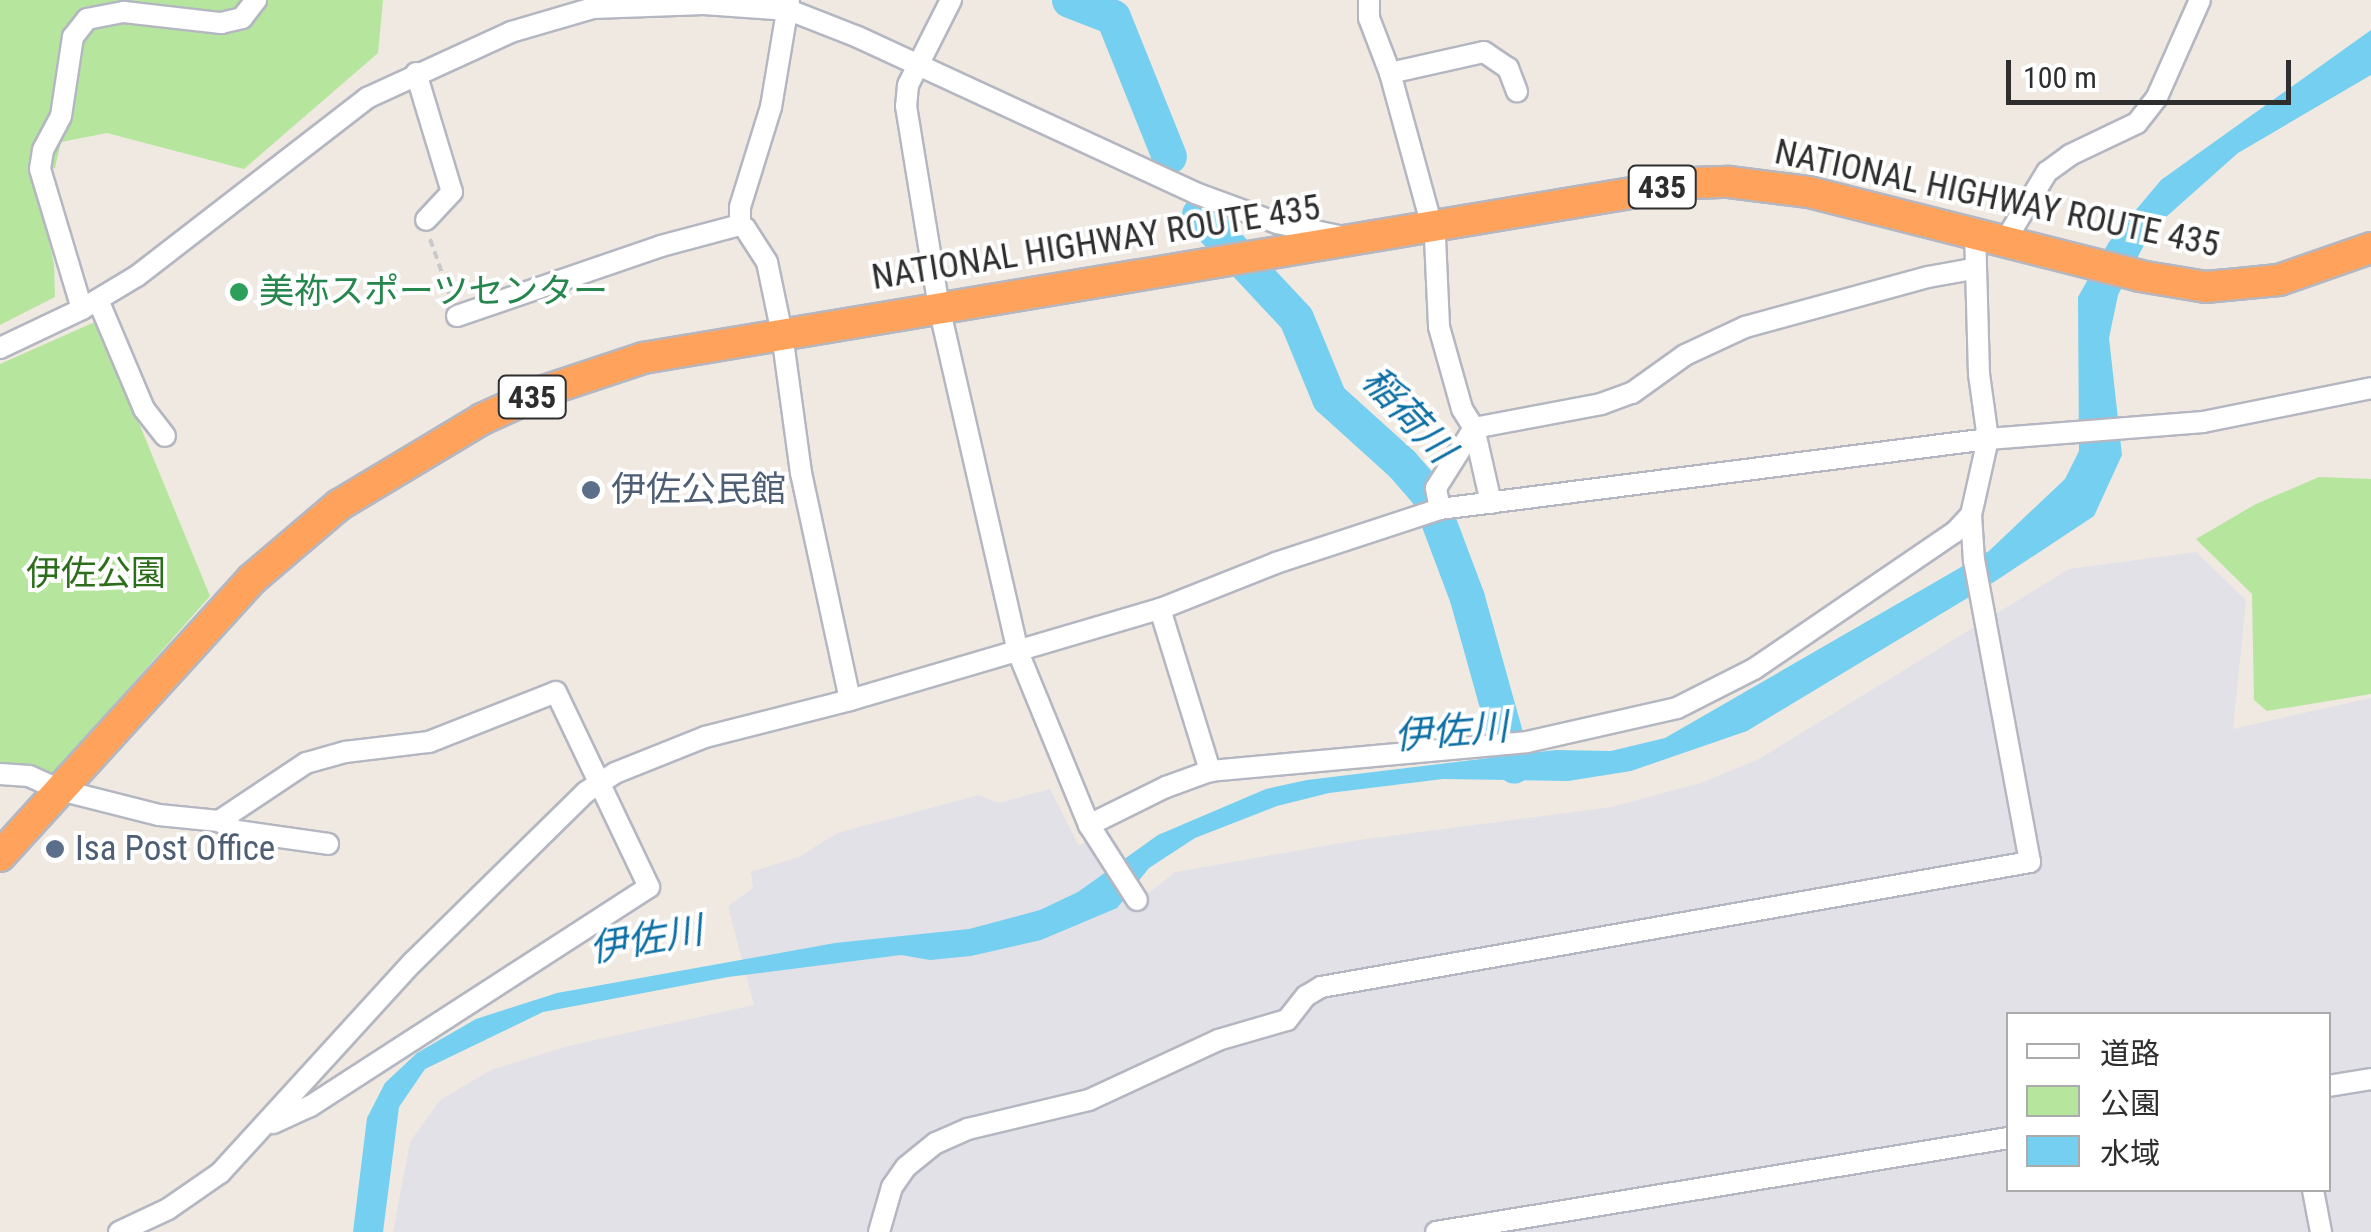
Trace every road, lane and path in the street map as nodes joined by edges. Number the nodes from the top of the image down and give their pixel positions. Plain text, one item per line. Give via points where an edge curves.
1 (256, 0) edge
2 (950, 0) edge
3 (1369, 0) edge
4 (789, 5) edge
5 (2201, 5) edge
6 (559, 7) edge
7 (917, 65) junction
8 (416, 72) junction
9 (1390, 73) junction
10 (1518, 91) dead end
11 (426, 220) joint
12 (740, 225) junction
13 (1428, 226) junction
14 (1975, 235) junction
15 (1349, 238) junction
16 (2006, 242) junction
17 (2371, 248) edge
18 (1974, 269) junction
19 (90, 304) junction
20 (938, 307) junction
21 (457, 316) joint
22 (782, 334) junction
23 (0, 348) edge
24 (2371, 388) edge
25 (1474, 428) junction
26 (165, 436) dead end
27 (1988, 439) junction
28 (1491, 503) junction
29 (1440, 509) junction
30 (1972, 523) junction
31 (1160, 609) junction
32 (1018, 652) junction
33 (850, 700) junction
34 (1210, 771) junction
35 (0, 774) edge
36 (601, 782) junction
37 (60, 790) junction
38 (220, 822) junction
39 (1093, 833) junction
40 (328, 844) dead end
41 (0, 856) edge
42 (1137, 900) dead end
43 (2371, 1079) edge
44 (2331, 1086) edge
45 (260, 1129) junction
46 (2006, 1138) edge
47 (2313, 1192) edge
48 (119, 1232) edge
49 (879, 1232) edge
50 (1436, 1232) edge
51 (2321, 1232) edge

1 - 19 street via 242,18 221,23 124,12 87,20 72,37 60,116 40,169
2 - 7 street
3 - 9 street
4 - 6 street
4 - 7 street
4 - 12 street via 772,107
5 - 16 street via 2157,97 2137,123 2047,172
6 - 8 street
7 - 15 street via 1238,211
7 - 20 street via 906,106
8 - 11 street via 452,192
8 - 19 street via 367,98 158,260
9 - 10 street via 1484,52 1508,68
9 - 13 street
11 - 21 path
12 - 21 street
12 - 22 street via 768,262
13 - 14 highway, NATIONAL HIGHWAY ROUTE 435 / 435 via 1729,182 1809,192
13 - 15 highway, NATIONAL HIGHWAY ROUTE 435 / 435
13 - 25 street via 1438,261 1439,328 1462,409
14 - 16 highway, NATIONAL HIGHWAY ROUTE 435 / 435
14 - 18 street
15 - 20 highway, NATIONAL HIGHWAY ROUTE 435 / 435
16 - 17 highway, NATIONAL HIGHWAY ROUTE 435 / 435 via 2206,287 2279,280
18 - 25 street via 1745,327 1601,404
18 - 27 street
19 - 23 street
19 - 26 street
20 - 22 highway, NATIONAL HIGHWAY ROUTE 435 / 435
20 - 32 street
22 - 33 street via 801,473
22 - 37 highway, NATIONAL HIGHWAY ROUTE 435 / 435 via 592,374 482,418 387,472 252,579
24 - 27 street via 2203,422
25 - 28 street
25 - 29 street via 1436,488
27 - 28 street
27 - 30 street
28 - 29 street
29 - 31 street
30 - 34 street via 1754,670 1677,708 1527,742
30 - 49 street via 2030,862 1322,987 1288,1020 1218,1040 1089,1100 936,1143 892,1187
31 - 32 street
31 - 34 street
32 - 33 street
32 - 39 street
33 - 36 street via 705,736
34 - 39 street via 1166,787
35 - 37 street via 29,776
36 - 38 street via 556,692 428,742 306,763
36 - 45 street via 480,893
36 - 45 street via 649,887 310,1106
37 - 38 street
37 - 41 highway, NATIONAL HIGHWAY ROUTE 435 / 435
38 - 40 street via 237,831
39 - 42 street
43 - 44 street
45 - 48 street via 208,1182
46 - 50 street
47 - 51 street

